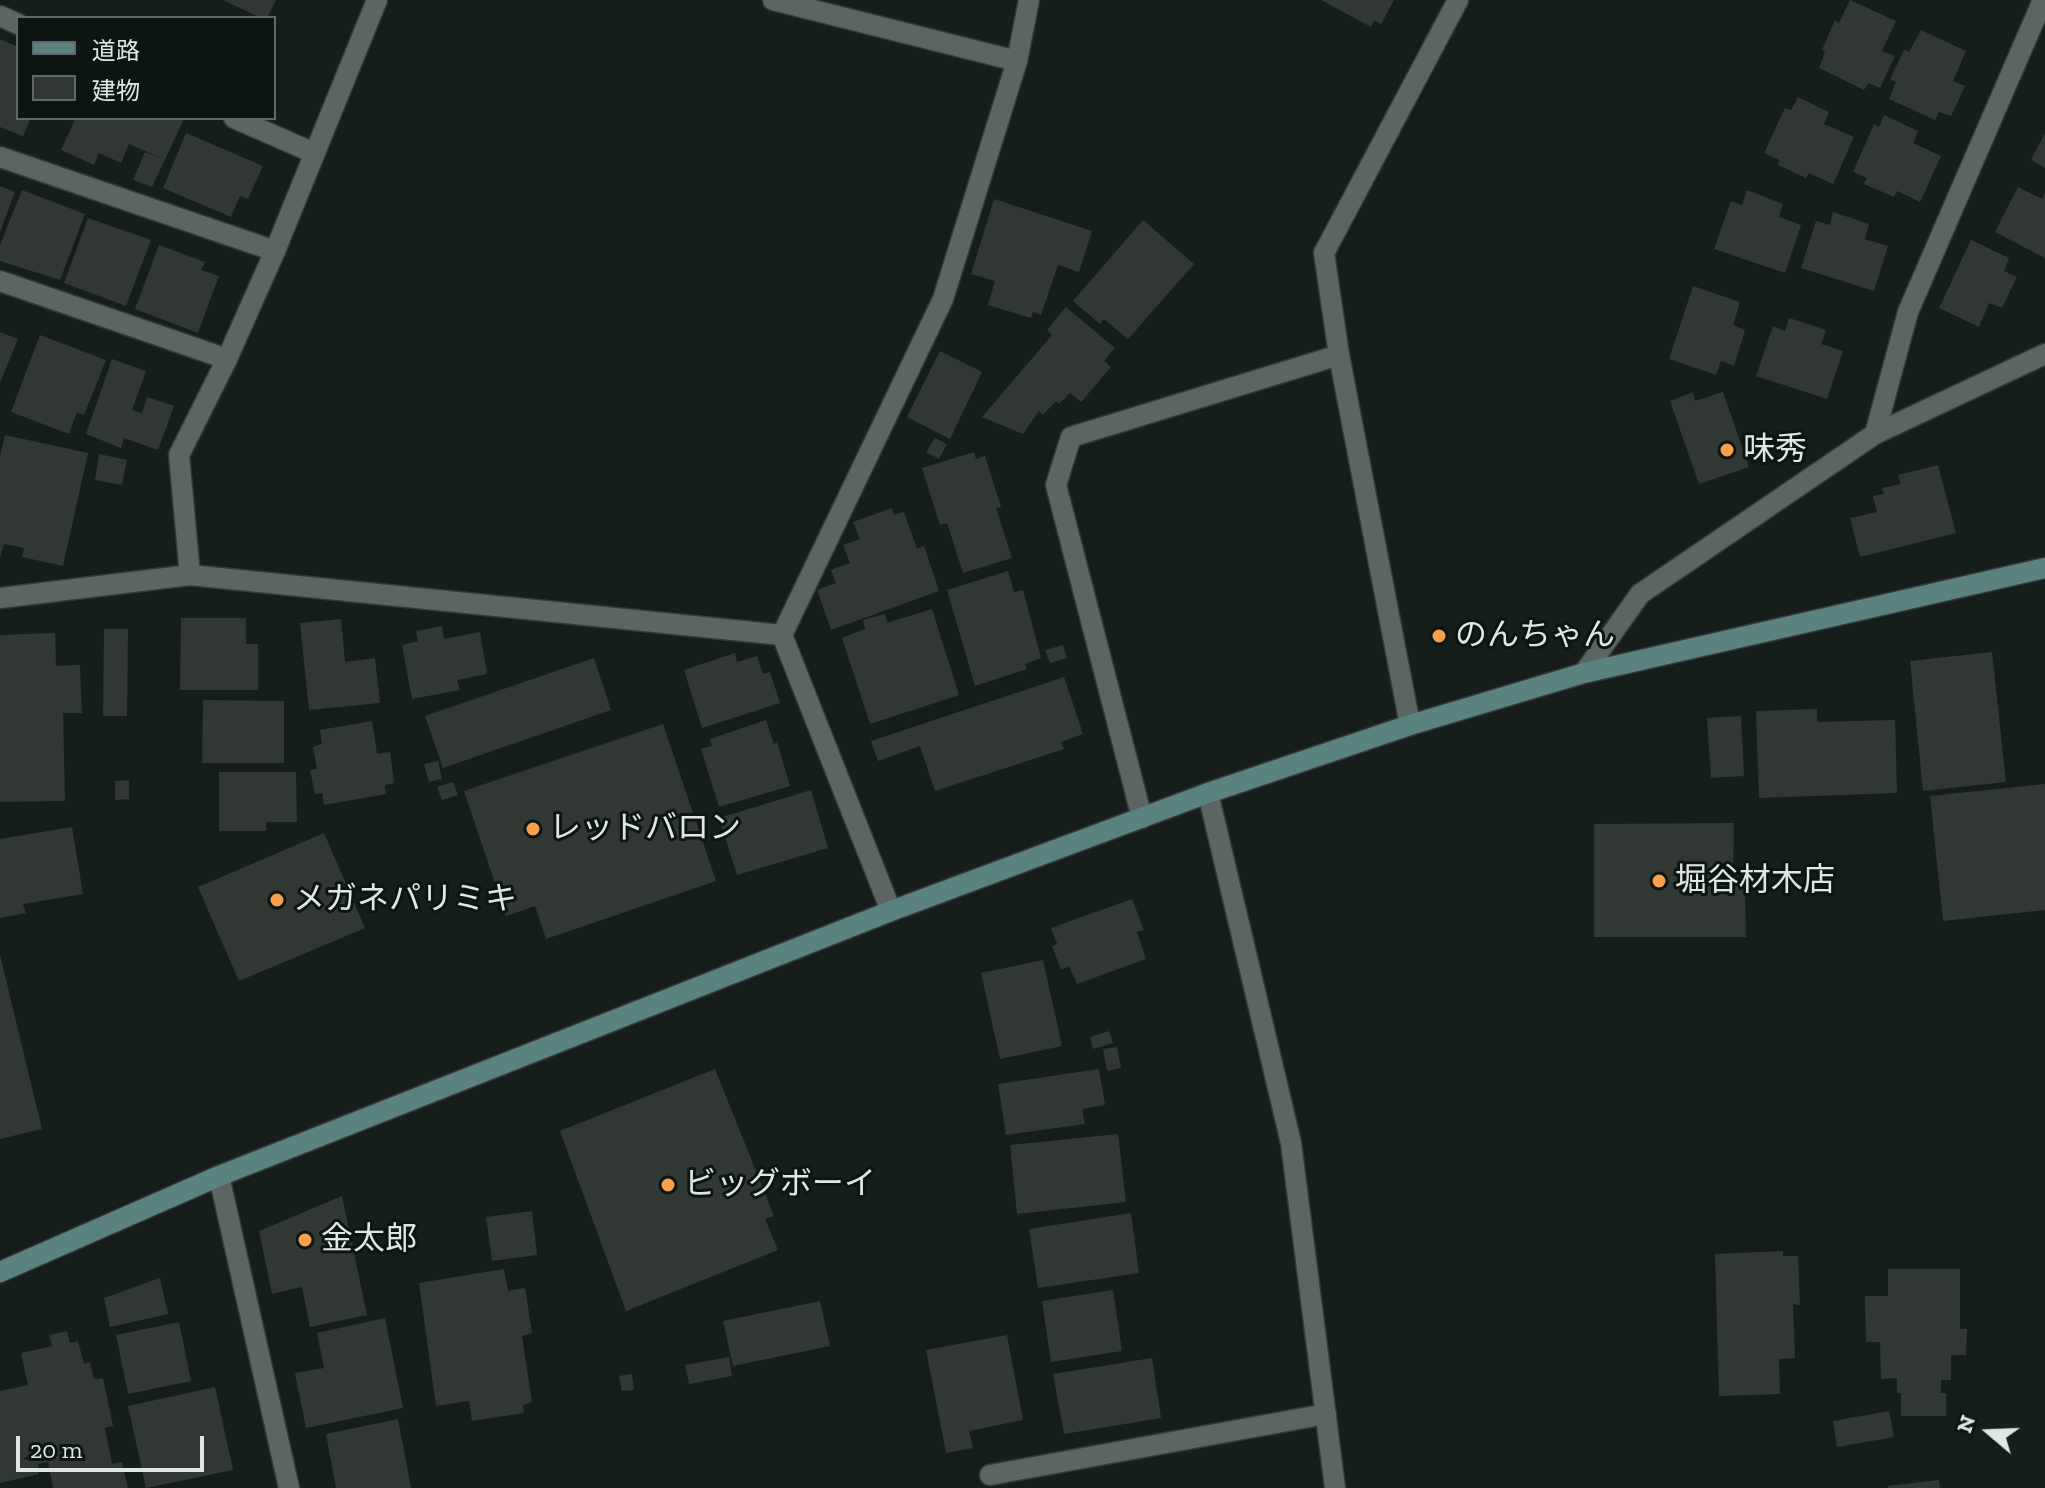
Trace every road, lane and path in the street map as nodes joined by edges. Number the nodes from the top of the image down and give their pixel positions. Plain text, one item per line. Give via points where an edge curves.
1 (377, 0) edge
2 (773, 0) edge
3 (1029, 0) edge
4 (1458, 0) edge
5 (2043, 0) edge
6 (1017, 61) junction
7 (239, 120) edge
8 (314, 153) junction
9 (0, 157) edge
10 (275, 251) junction
11 (0, 281) edge
12 (2045, 354) edge
13 (1339, 355) junction
14 (227, 359) junction
15 (1875, 434) junction
16 (2045, 568) edge
17 (190, 575) junction
18 (0, 598) edge
19 (782, 635) junction
20 (1584, 673) junction
21 (1410, 725) junction
22 (1208, 793) junction
23 (1142, 818) junction
24 (891, 911) junction
25 (219, 1176) junction
26 (0, 1272) edge
27 (1326, 1414) junction
28 (990, 1475) dead end
29 (289, 1488) edge
30 (1335, 1488) edge

1 - 8 street
2 - 6 street
3 - 6 street
4 - 13 street via 1324,253
5 - 15 street via 1908,312
6 - 19 street via 943,299
7 - 8 street
8 - 10 street
9 - 10 street
10 - 14 street
11 - 14 street
12 - 15 street
13 - 21 street
13 - 23 street via 1071,437 1056,485
14 - 17 street via 179,455
15 - 20 street via 1640,594
16 - 20 street
17 - 18 street
17 - 19 street
19 - 24 street
20 - 21 street
21 - 22 street
22 - 23 street
22 - 27 street via 1291,1143
23 - 24 street
24 - 25 street
25 - 26 street
25 - 29 street
27 - 28 street
27 - 30 street

